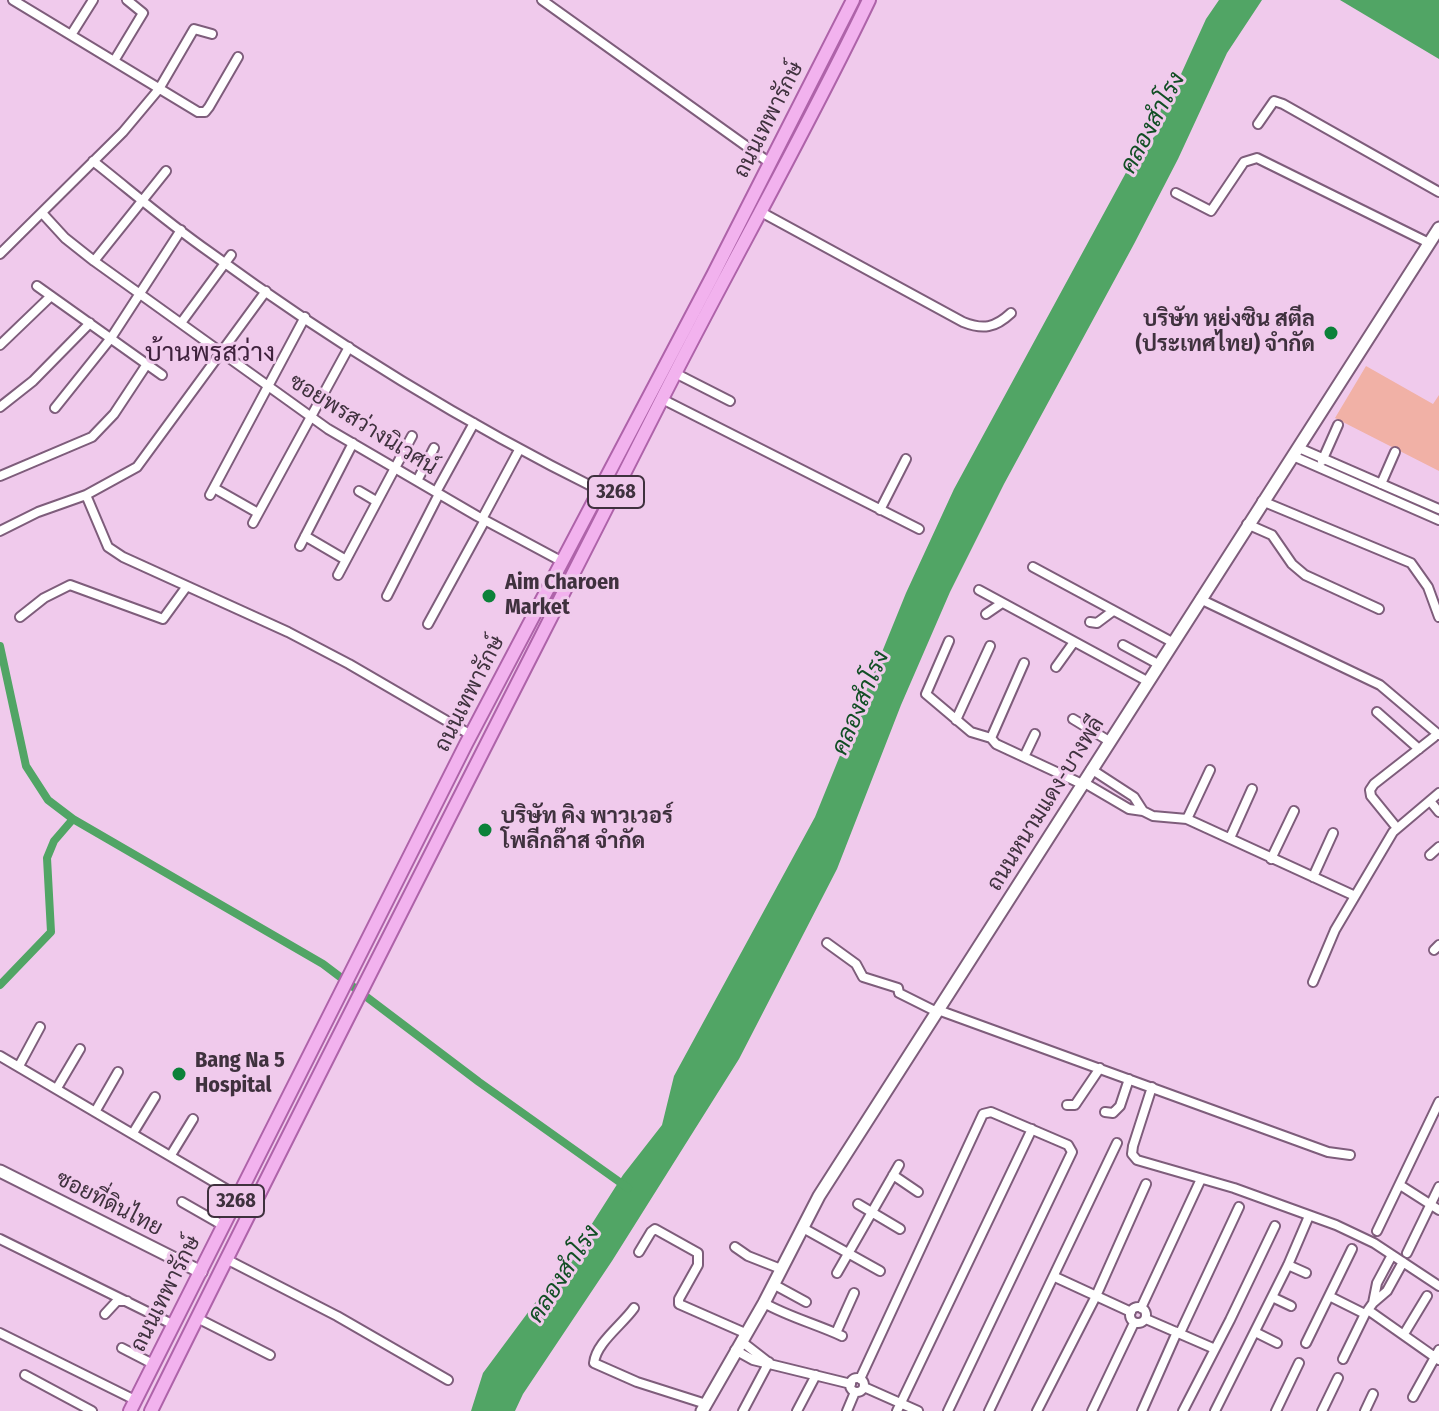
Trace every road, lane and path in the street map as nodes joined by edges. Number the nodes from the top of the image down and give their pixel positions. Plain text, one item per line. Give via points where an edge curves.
1 (13, 0) edge
2 (35, 0) edge
3 (93, 0) edge
4 (127, 0) edge
5 (542, 0) edge
6 (853, 0) edge
7 (869, 0) edge
8 (29, 10) junction
9 (840, 24) junction
10 (854, 31) junction
11 (212, 34) dead end
12 (71, 35) junction
13 (238, 57) dead end
14 (114, 61) junction
15 (159, 89) junction
16 (1258, 124) dead end
17 (93, 161) junction
18 (770, 163) junction
19 (166, 171) dead end
20 (1439, 192) edge
21 (1176, 193) dead end
22 (142, 200) junction
23 (761, 212) junction
24 (43, 214) junction
25 (1439, 228) edge
26 (181, 230) junction
27 (1429, 243) junction
28 (0, 254) edge
29 (231, 255) dead end
30 (94, 261) junction
31 (224, 263) junction
32 (37, 286) dead end
33 (266, 291) junction
34 (139, 293) junction
35 (51, 296) junction
36 (1011, 313) dead end
37 (305, 317) junction
38 (90, 323) junction
39 (181, 323) junction
40 (111, 338) junction
41 (0, 345) edge
42 (349, 347) junction
43 (220, 352) junction
44 (147, 364) junction
45 (675, 373) junction
46 (162, 375) dead end
47 (269, 387) junction
48 (662, 399) junction
49 (730, 401) dead end
50 (0, 407) edge
51 (55, 408) dead end
52 (310, 416) junction
53 (474, 423) junction
54 (1338, 425) dead end
55 (412, 436) dead end
56 (353, 443) junction
57 (434, 448) dead end
58 (519, 450) junction
59 (1296, 452) junction
60 (1395, 452) dead end
61 (906, 459) dead end
62 (1322, 463) junction
63 (394, 467) junction
64 (0, 476) edge
65 (417, 481) junction
66 (1381, 484) junction
67 (359, 491) dead end
68 (601, 491) junction
69 (438, 493) junction
70 (86, 495) junction
71 (376, 501) junction
72 (1262, 501) junction
73 (1439, 509) edge
74 (880, 510) junction
75 (258, 513) junction
76 (484, 519) junction
77 (1439, 520) edge
78 (253, 523) dead end
79 (1247, 524) junction
80 (919, 529) dead end
81 (0, 531) edge
82 (305, 536) junction
83 (300, 546) dead end
84 (346, 560) junction
85 (561, 561) junction
86 (1033, 567) dead end
87 (338, 575) dead end
88 (187, 586) junction
89 (979, 590) dead end
90 (387, 596) dead end
91 (1200, 599) junction
92 (1002, 603) junction
93 (1379, 609) dead end
94 (1113, 611) junction
95 (986, 614) dead end
96 (20, 617) dead end
97 (1439, 617) edge
98 (1090, 622) dead end
99 (428, 624) dead end
100 (949, 641) dead end
101 (1074, 642) junction
102 (1172, 642) junction
103 (1123, 645) dead end
104 (990, 646) dead end
105 (1024, 663) dead end
106 (1158, 664) junction
107 (1056, 667) dead end
108 (1147, 681) junction
109 (1377, 712) dead end
110 (1073, 719) dead end
111 (956, 720) junction
112 (1035, 734) dead end
113 (471, 735) junction
114 (1436, 736) edge
115 (991, 738) junction
116 (1109, 741) junction
117 (1419, 749) junction
118 (1024, 757) junction
119 (1091, 769) junction
120 (1210, 770) dead end
121 (1082, 783) junction
122 (1252, 789) dead end
123 (1439, 793) edge
124 (1430, 801) junction
125 (1143, 811) junction
126 (1294, 811) dead end
127 (1439, 812) edge
128 (1187, 819) junction
129 (1397, 828) junction
130 (1333, 833) dead end
131 (1230, 838) junction
132 (1439, 847) edge
133 (1430, 855) dead end
134 (1271, 859) junction
135 (1313, 877) junction
136 (1355, 896) junction
137 (827, 943) dead end
138 (1313, 982) dead end
139 (937, 1011) junction
140 (40, 1027) dead end
141 (80, 1049) dead end
142 (0, 1056) edge
143 (19, 1066) junction
144 (1100, 1068) junction
145 (118, 1072) dead end
146 (1129, 1079) junction
147 (1152, 1087) junction
148 (57, 1088) junction
149 (155, 1097) dead end
150 (1439, 1102) edge
151 (1067, 1105) dead end
152 (95, 1112) junction
153 (1105, 1112) dead end
154 (193, 1119) dead end
155 (1032, 1129) junction
156 (133, 1133) junction
157 (1117, 1143) dead end
158 (171, 1155) junction
159 (1350, 1155) dead end
160 (899, 1165) dead end
161 (0, 1171) edge
162 (893, 1175) junction
163 (1201, 1179) junction
164 (1146, 1184) dead end
165 (1400, 1185) junction
166 (1439, 1187) edge
167 (918, 1192) dead end
168 (238, 1196) junction
169 (182, 1202) dead end
170 (858, 1204) dead end
171 (1239, 1207) dead end
172 (1435, 1207) edge
173 (872, 1213) junction
174 (1309, 1216) junction
175 (224, 1226) junction
176 (1275, 1226) dead end
177 (803, 1228) junction
178 (900, 1229) dead end
179 (1377, 1231) dead end
180 (0, 1239) edge
181 (735, 1247) dead end
182 (1352, 1249) dead end
183 (639, 1252) dead end
184 (849, 1253) junction
185 (1407, 1253) dead end
186 (1392, 1255) junction
187 (226, 1259) junction
188 (1403, 1262) junction
189 (1288, 1265) junction
190 (781, 1269) junction
191 (880, 1271) dead end
192 (201, 1272) junction
193 (837, 1273) dead end
194 (1306, 1273) dead end
195 (1055, 1277) junction
196 (1437, 1281) edge
197 (773, 1284) junction
198 (854, 1293) dead end
199 (1096, 1296) junction
200 (1329, 1296) junction
201 (1427, 1296) dead end
202 (1272, 1297) junction
203 (128, 1301) junction
204 (806, 1302) dead end
205 (764, 1303) junction
206 (1291, 1306) dead end
207 (634, 1308) dead end
208 (1141, 1308) junction
209 (1369, 1309) junction
210 (1131, 1312) junction
211 (105, 1314) dead end
212 (197, 1318) junction
213 (1146, 1319) junction
214 (1134, 1323) junction
215 (174, 1325) junction
216 (1179, 1332) junction
217 (1255, 1332) junction
218 (0, 1333) edge
219 (1404, 1334) junction
220 (741, 1342) junction
221 (1277, 1343) dead end
222 (1306, 1343) dead end
223 (122, 1348) dead end
224 (1215, 1349) junction
225 (270, 1355) dead end
226 (1438, 1355) edge
227 (1343, 1359) dead end
228 (769, 1362) junction
229 (1299, 1363) dead end
230 (153, 1364) junction
231 (25, 1375) dead end
232 (816, 1375) junction
233 (1338, 1378) dead end
234 (448, 1380) dead end
235 (858, 1386) junction
236 (1373, 1394) dead end
237 (1413, 1397) dead end
238 (132, 1406) edge
239 (899, 1407) edge
240 (704, 1408) edge
241 (92, 1411) edge
242 (151, 1411) edge
243 (743, 1411) edge
244 (797, 1411) edge
245 (847, 1411) edge
246 (918, 1411) edge
247 (948, 1411) edge
248 (989, 1411) edge
249 (1037, 1411) edge
250 (1092, 1411) edge
251 (1142, 1411) edge
252 (1183, 1411) edge
253 (1215, 1411) edge
254 (1276, 1411) edge
255 (1322, 1411) edge
256 (1365, 1411) edge

1 - 8 street
2 - 8 street
3 - 12 street
4 - 14 street via 143,13
5 - 18 street
6 - 9 main road, ถนนเทพารักษ์ / 3268
7 - 10 main road, ถนนเทพารักษ์ / 3268
8 - 12 street
9 - 10 main road
9 - 18 main road, ถนนเทพารักษ์ / 3268
10 - 23 main road, ถนนเทพารักษ์ / 3268
11 - 15 street via 194,29
12 - 14 street
13 - 15 street via 205,112
14 - 15 street
15 - 17 street
16 - 20 street via 1274,101 1283,104
17 - 22 street
17 - 24 street
18 - 68 main road, ถนนเทพารักษ์ / 3268
19 - 22 street
21 - 27 street via 1211,211 1244,162 1257,158
22 - 26 street
22 - 30 street
23 - 36 street via 972,325 995,326
23 - 45 main road, ถนนเทพารักษ์ / 3268
24 - 28 street
24 - 30 street, ซอยพรสว่างนิเวศน์
25 - 27 main road, ถนนหนามแดง-บางพลี
26 - 31 street
26 - 34 street
27 - 59 main road, ถนนหนามแดง-บางพลี
29 - 31 street
30 - 34 street, ซอยพรสว่างนิเวศน์
31 - 33 street
31 - 39 street
32 - 35 street
33 - 37 street
33 - 43 street
34 - 39 street, ซอยพรสว่างนิเวศน์
34 - 40 street
35 - 38 street
35 - 41 street
37 - 42 street
37 - 47 street
38 - 40 street
38 - 50 street
39 - 43 street, ซอยพรสว่างนิเวศน์
40 - 44 street
40 - 51 street
42 - 52 street
42 - 53 street
43 - 47 street, ซอยพรสว่างนิเวศน์
43 - 70 street via 137,467
44 - 46 street
44 - 64 street via 92,437
45 - 48 main road, ถนนเทพารักษ์ / 3268
45 - 49 street
47 - 52 street, ซอยพรสว่างนิเวศน์
47 - 75 street via 212,492
48 - 74 street
48 - 187 main road, ถนนเทพารักษ์ / 3268
52 - 56 street, ซอยพรสว่างนิเวศน์
52 - 75 street
53 - 58 street
53 - 69 street
54 - 62 street
55 - 63 street
56 - 63 street, ซอยพรสว่างนิเวศน์
56 - 82 street
57 - 65 street
58 - 68 street
58 - 76 street
59 - 62 street
59 - 72 main road, ถนนหนามแดง-บางพลี
60 - 66 street
61 - 74 street
62 - 66 street
62 - 77 street
63 - 65 street, ซอยพรสว่างนิเวศน์
63 - 71 street
65 - 69 street, ซอยพรสว่างนิเวศน์
66 - 73 street
67 - 71 street
68 - 85 main road, ถนนเทพารักษ์ / 3268
69 - 76 street, ซอยพรสว่างนิเวศน์
69 - 90 street
70 - 81 street
70 - 88 street via 108,547
71 - 84 street
72 - 79 main road, ถนนหนามแดง-บางพลี
72 - 97 street via 1411,563 1428,587
74 - 80 street
75 - 78 street
76 - 85 street, ซอยพรสว่างนิเวศน์
76 - 99 street
79 - 91 main road, ถนนหนามแดง-บางพลี
79 - 93 street via 1272,535 1305,575
82 - 83 street
82 - 84 street
84 - 87 street
85 - 113 main road, ถนนเทพารักษ์ / 3268
86 - 94 street
88 - 96 street via 163,619 70,585
88 - 113 street via 349,664
89 - 92 street
91 - 102 main road, ถนนหนามแดง-บางพลี
91 - 114 street via 1380,685
92 - 95 street
92 - 101 street
94 - 98 street
94 - 102 street
100 - 111 street via 926,694
101 - 107 street
101 - 108 street
102 - 106 main road, ถนนหนามแดง-บางพลี
103 - 106 street
104 - 111 street
105 - 115 street
106 - 108 main road, ถนนหนามแดง-บางพลี
108 - 116 main road, ถนนหนามแดง-บางพลี
109 - 117 street
110 - 116 street
111 - 115 street
112 - 118 street
113 - 168 main road, ถนนเทพารักษ์ / 3268
114 - 117 street
115 - 118 street
116 - 119 main road, ถนนหนามแดง-บางพลี
117 - 129 street via 1370,790
118 - 121 street
119 - 121 main road, ถนนหนามแดง-บางพลี
119 - 125 street via 1134,797
120 - 128 street
121 - 125 street via 1129,809
121 - 139 main road, ถนนหนามแดง-บางพลี
122 - 131 street
123 - 124 street
124 - 127 street
124 - 129 street
125 - 128 street
126 - 134 street
128 - 131 street
129 - 136 street
130 - 135 street
131 - 134 street
132 - 133 street
134 - 135 street
135 - 136 street
136 - 138 street
137 - 139 street via 856,964 863,977 898,988
139 - 144 street
139 - 177 main road, ถนนหนามแดง-บางพลี
140 - 143 street
141 - 148 street
142 - 143 street
143 - 148 street
144 - 146 street
144 - 151 street via 1075,1105
145 - 152 street
146 - 147 street
146 - 153 street via 1120,1106
147 - 159 street via 1328,1152
147 - 163 street via 1132,1154 1143,1163
148 - 152 street
149 - 156 street
150 - 165 street
152 - 156 street
154 - 158 street
155 - 235 street via 991,1112 983,1114
155 - 239 street
155 - 247 street via 1068,1145 1072,1152
156 - 158 street
157 - 195 street
158 - 168 street
160 - 162 street
161 - 192 main road, ซอยที่ดินไทย
162 - 167 street
162 - 173 street
163 - 174 street
163 - 208 street
164 - 199 street
165 - 172 street
165 - 179 street
166 - 172 street
168 - 175 main road, ถนนเทพารักษ์ / 3268
169 - 175 street
170 - 173 street
171 - 216 street
172 - 185 street
173 - 178 street
173 - 184 street
174 - 186 street via 1357,1233
174 - 189 street
175 - 192 main road, ถนนเทพารักษ์ / 3268
176 - 224 street
177 - 184 street
177 - 190 main road, ถนนหนามแดง-บางพลี
180 - 203 street
181 - 190 street
182 - 200 street
183 - 220 street via 655,1229 698,1253 698,1265 679,1304
184 - 191 street
184 - 193 street
186 - 188 street
186 - 209 street
187 - 212 main road, ถนนเทพารักษ์ / 3268
187 - 234 street
188 - 196 street
188 - 209 street via 1387,1291
189 - 194 street
189 - 202 street
190 - 197 main road, ถนนหนามแดง-บางพลี
192 - 215 main road, ถนนเทพารักษ์ / 3268
195 - 199 street
195 - 248 street
197 - 204 street
197 - 205 main road, ถนนหนามแดง-บางพลี
198 - 205 street via 839,1335
199 - 210 street
199 - 249 street
200 - 209 street
200 - 222 street
201 - 219 street
202 - 206 street
202 - 217 street
203 - 211 street via 117,1301
203 - 215 street
205 - 220 main road, ถนนหนามแดง-บางพลี
207 - 240 street via 594,1363
208 - 210 street
208 - 213 street
209 - 219 street
209 - 227 street
210 - 214 street
212 - 225 street
212 - 242 main road, ถนนเทพารักษ์ / 3268
213 - 214 street
213 - 216 street
214 - 250 street
215 - 230 main road, ถนนเทพารักษ์ / 3268
216 - 224 street
216 - 251 street
217 - 221 street
217 - 253 street
218 - 238 street
219 - 226 street
220 - 228 street
220 - 240 main road, ถนนหนามแดง-บางพลี
223 - 230 street
224 - 252 street
226 - 237 street
228 - 232 street
228 - 243 street
229 - 254 street
230 - 238 main road, ถนนเทพารักษ์ / 3268
231 - 241 street
232 - 235 street
232 - 244 street
233 - 255 street
235 - 239 street
235 - 245 street
236 - 256 street
239 - 246 street

